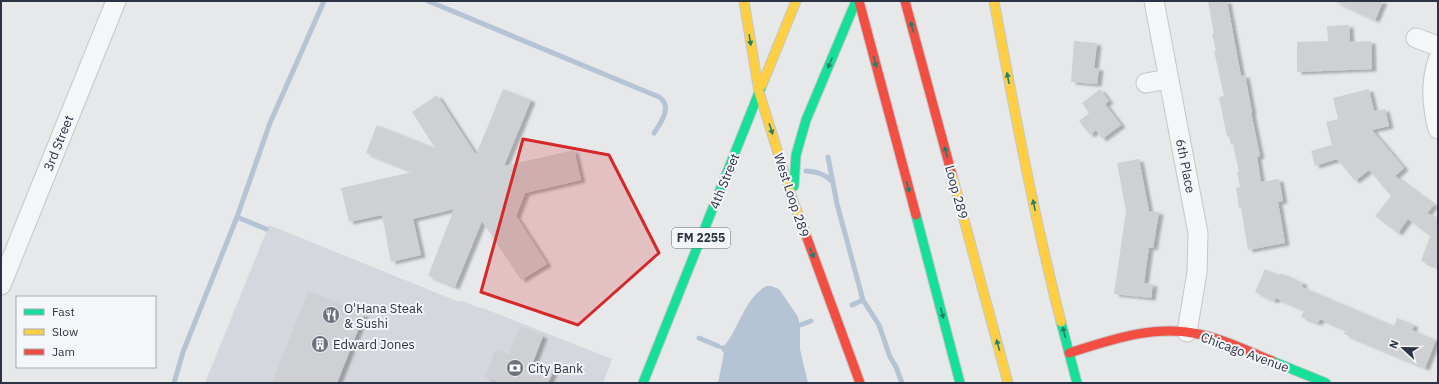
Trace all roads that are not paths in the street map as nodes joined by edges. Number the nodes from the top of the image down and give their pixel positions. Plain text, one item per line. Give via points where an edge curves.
1 (116, 1) edge
2 (744, 1) edge
3 (796, 1) edge
4 (856, 1) edge
5 (859, 1) edge
6 (905, 1) edge
7 (990, 1) edge
8 (994, 1) edge
9 (1154, 1) edge
10 (996, 20) junction
11 (1416, 38) dead end
12 (1438, 46) edge
13 (1438, 60) edge
14 (1168, 79) junction
15 (1146, 83) dead end
16 (759, 92) junction
17 (1438, 129) edge
18 (793, 201) junction
19 (1, 285) edge
20 (1187, 332) junction
21 (1069, 353) junction
22 (643, 383) edge
23 (860, 383) edge
24 (960, 383) edge
25 (1008, 383) edge
26 (1077, 383) edge
27 (1326, 383) edge

1 - 19 street, 3rd Street
2 -> 16 main road, West Loop 289
3 - 16 main road, 4th Street / FM 2255
4 -> 18 main road via 806,120 796,155
5 -> 24 main road
25 -> 6 main road, Loop 289
7 - 10 main road
8 - 10 main road
9 - 14 street, 6th Place
21 -> 10 main road via 1048,270
11 - 12 street
13 - 17 street via 1432,92
14 - 15 street
14 - 20 street, 6th Place via 1198,233 1197,272
16 -> 18 main road, West Loop 289
16 - 22 main road, 4th Street / FM 2255
18 -> 23 main road, West Loop 289
20 - 21 main road, Chicago Avenue via 1135,335
20 - 27 main road, Chicago Avenue via 1223,341
21 - 26 main road

